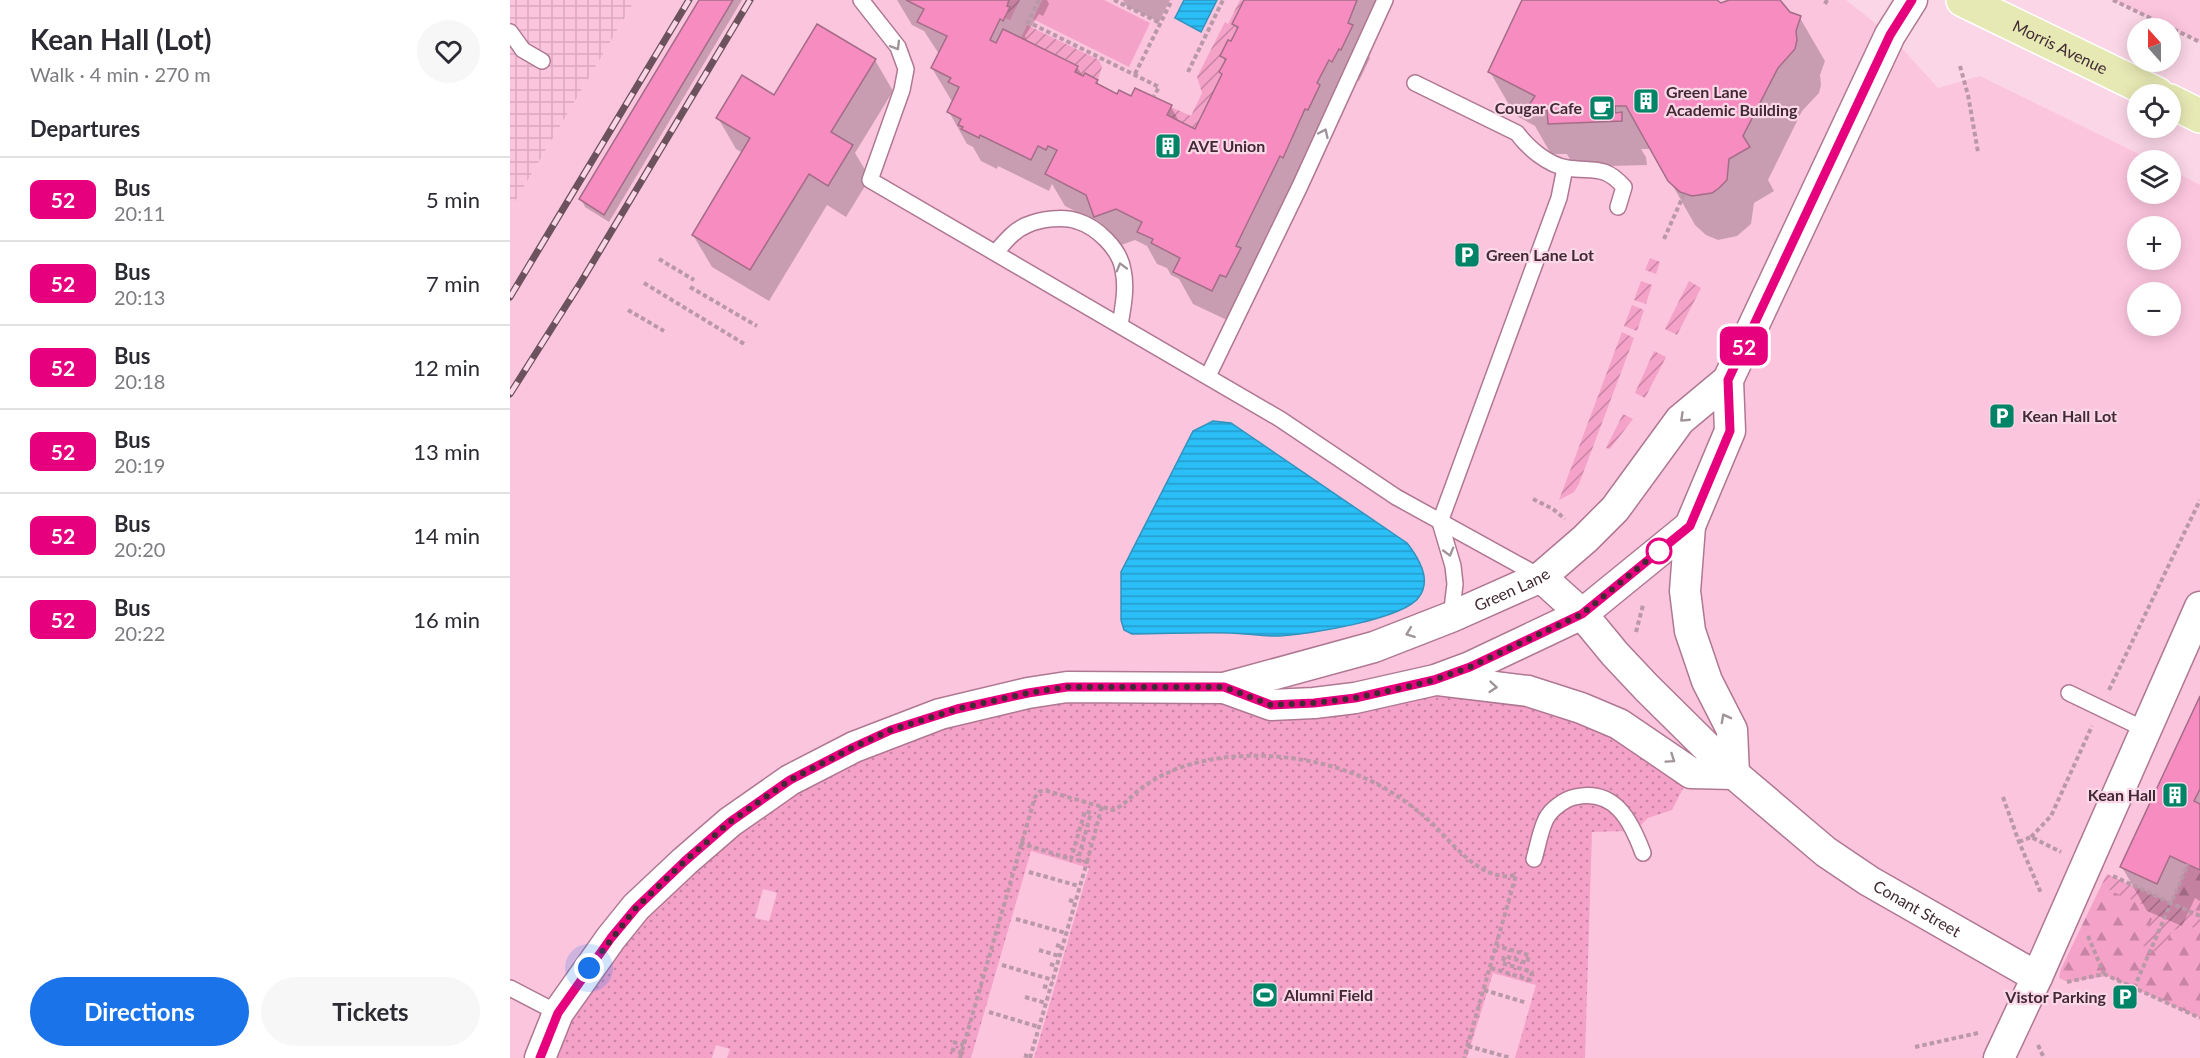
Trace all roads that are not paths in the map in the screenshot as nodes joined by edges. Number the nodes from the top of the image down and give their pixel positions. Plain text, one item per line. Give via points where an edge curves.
1 (1386, 0) edge
2 (1912, 0) edge
3 (1963, 0) edge
4 (868, 4) edge
5 (510, 32) edge
6 (542, 62) dead end
7 (1415, 83) dead end
8 (2136, 84) edge
9 (2181, 106) edge
10 (2200, 116) edge
11 (1565, 168) junction
12 (1618, 207) dead end
13 (996, 252) junction
14 (1120, 325) junction
15 (1208, 376) junction
16 (1728, 380) junction
17 (1440, 522) junction
18 (1690, 526) junction
19 (1541, 577) junction
20 (2200, 607) edge
21 (1582, 614) junction
22 (1451, 617) junction
23 (1434, 680) junction
24 (1224, 687) junction
25 (2070, 693) dead end
26 (2146, 730) junction
27 (1734, 774) junction
28 (1643, 853) dead end
29 (1534, 859) dead end
30 (2048, 978) junction
31 (510, 988) edge
32 (558, 1013) junction
33 (540, 1058) edge
34 (1999, 1058) edge

15 -> 1 lane
2 - 16 street, Green Lane via 1890,35
3 - 8 main road, Morris Avenue
4 -> 13 lane via 898,47 906,69 870,180
5 - 6 lane via 523,50
7 - 11 lane via 1516,133 1543,157
9 - 10 main road
11 - 12 lane via 1593,168 1616,177 1624,187
11 - 17 lane via 1559,198
13 - 14 lane
14 -> 13 lane via 1125,295 1123,268 1113,247 1077,220 1049,219 1027,225
14 - 15 lane
15 - 17 lane
16 - 18 street, Green Lane via 1730,431
16 -> 19 street, Green Lane via 1680,420 1615,509
17 - 19 lane
17 -> 22 lane via 1453,566
18 - 21 street, Green Lane
27 -> 18 street via 1732,730 1707,681 1690,631 1685,591
19 - 21 street, Conant Street
19 - 22 street, Green Lane
20 - 26 street
21 - 23 street, Green Lane
21 - 27 street, Conant Street via 1647,688
22 -> 24 street, Green Lane via 1374,647
23 - 24 street, Green Lane via 1355,698 1271,705
23 -> 27 street via 1528,691 1619,724 1691,773
24 - 32 street, Green Lane via 1067,687 1028,693 940,714 854,747 790,780 730,822 685,861 636,908
25 - 26 lane
26 - 30 street
27 - 30 street, Conant Street via 1834,858 1869,881
28 - 29 lane via 1635,831 1621,811 1600,796 1585,795 1570,798 1547,818
30 - 34 street
31 - 32 lane
32 - 33 street, Green Lane

